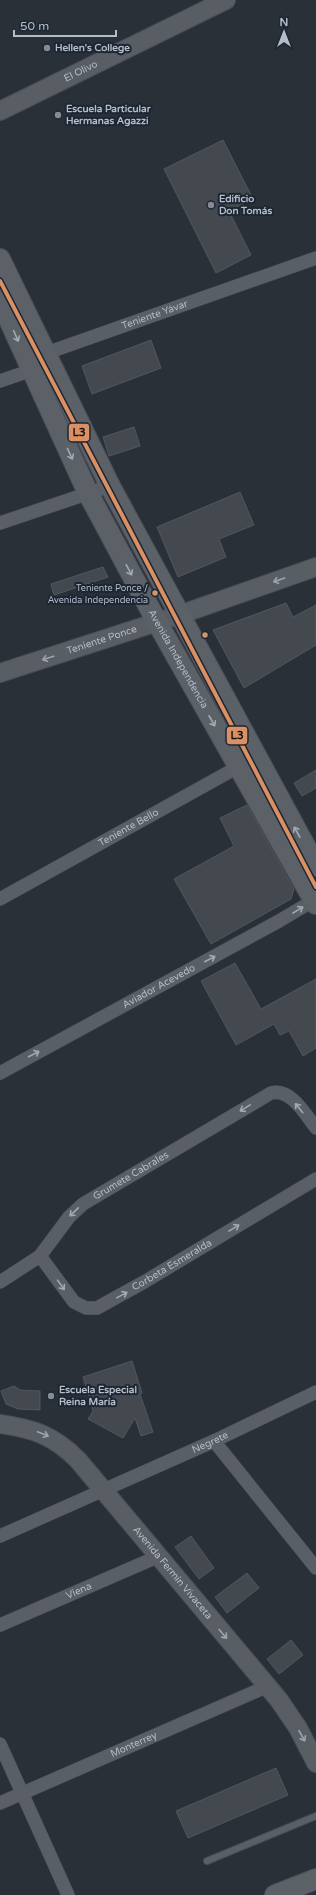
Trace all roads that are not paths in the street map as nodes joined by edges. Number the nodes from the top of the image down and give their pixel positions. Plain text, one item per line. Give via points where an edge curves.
1 (226, 0) edge
2 (0, 111) edge
3 (316, 258) edge
4 (0, 259) edge
5 (0, 300) edge
6 (47, 357) junction
7 (32, 370) junction
8 (0, 381) edge
9 (110, 486) junction
10 (88, 493) junction
11 (0, 523) edge
12 (316, 567) edge
13 (178, 615) junction
14 (157, 622) junction
15 (0, 673) edge
16 (256, 757) junction
17 (237, 767) junction
18 (316, 866) edge
19 (0, 899) edge
20 (315, 901) edge
21 (0, 1073) edge
22 (316, 1128) edge
23 (316, 1178) edge
24 (40, 1256) junction
25 (0, 1282) edge
26 (316, 1392) edge
27 (2, 1421) edge
28 (214, 1441) junction
29 (104, 1490) junction
30 (0, 1536) edge
31 (157, 1557) junction
32 (316, 1568) edge
33 (0, 1625) edge
34 (268, 1686) junction
35 (0, 1744) edge
36 (316, 1763) edge
37 (22, 1794) junction
38 (0, 1803) edge
39 (316, 1816) edge
40 (207, 1861) dead end
41 (316, 1879) edge
42 (68, 1895) edge
43 (275, 1895) edge

1 - 2 street, El Olivo
3 - 6 street, Teniente Yávar via 55,350
4 - 6 main road
5 -> 7 main road, Avenida Independencia
6 - 7 street, Teniente Yávar
6 - 9 main road
7 - 8 street, Teniente Yávar
7 -> 10 main road, Avenida Independencia
9 - 10 street
9 - 13 main road
10 - 11 street
10 -> 14 main road, Avenida Independencia
12 -> 13 street, Teniente Ponce
13 - 14 street, Teniente Ponce
13 - 16 main road
14 -> 15 street, Teniente Ponce
14 -> 17 main road, Avenida Independencia
16 - 17 street, Teniente Bello
18 -> 16 main road
17 - 19 street, Teniente Bello
17 - 20 main road, Avenida Independencia
21 -> 20 street, Aviador Acevedo
22 -> 24 street, Grumete Cabrales via 291,1097 280,1092 267,1095 83,1204 69,1217
24 -> 23 street, Corbeta Esmeralda via 74,1302 86,1308 97,1308
24 - 25 street, Grumete Cabrales
26 - 28 street, Negrete
27 -> 29 street, Avenida Fermín Vivaceta via 47,1435 58,1442
28 - 29 street, Negrete
28 - 32 street
29 - 30 street, Negrete
29 - 31 street, Avenida Fermín Vivaceta
31 - 33 street, Viena
31 -> 34 street, Avenida Fermín Vivaceta
34 -> 36 street, Avenida Fermín Vivaceta via 292,1718
34 - 37 street, Monterrey
35 - 37 street
37 - 38 street, Monterrey
37 - 42 street
39 - 40 lane
41 - 43 main road

